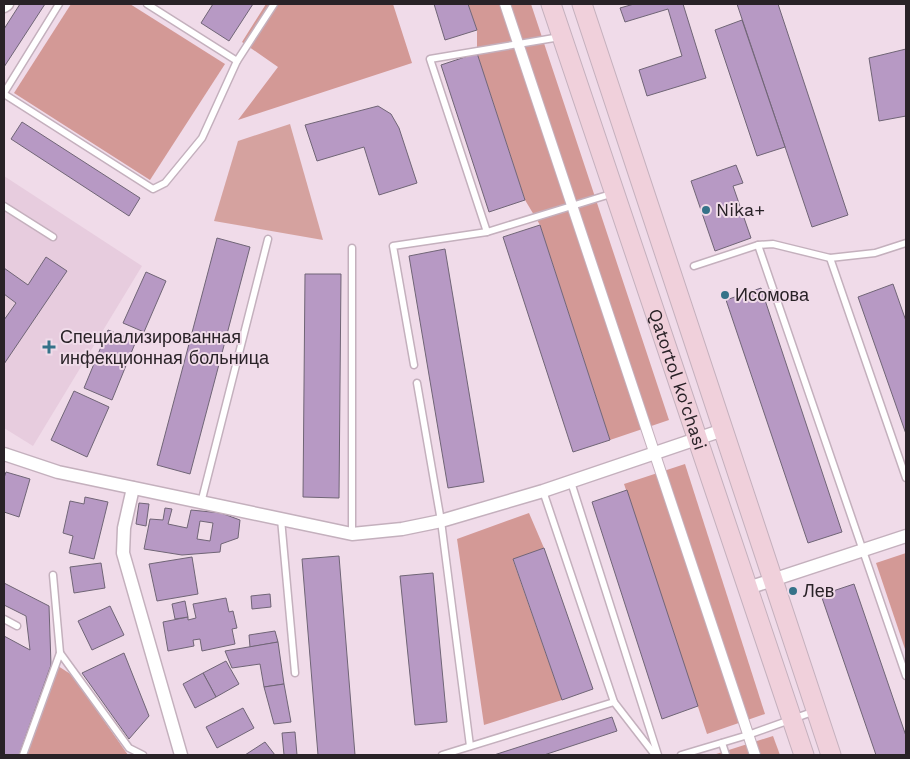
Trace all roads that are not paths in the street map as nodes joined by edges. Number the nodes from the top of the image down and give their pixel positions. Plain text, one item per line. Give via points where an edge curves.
1 (59, 4) edge
2 (147, 4) edge
3 (274, 4) edge
4 (505, 4) edge
5 (552, 4) edge
6 (582, 4) edge
7 (562, 36) junction
8 (518, 43) junction
9 (237, 61) junction
10 (4, 94) edge
11 (615, 193) junction
12 (4, 206) edge
13 (572, 206) junction
14 (486, 232) junction
15 (53, 238) dead end
16 (268, 239) dead end
17 (906, 243) edge
18 (758, 245) junction
19 (352, 248) dead end
20 (830, 258) junction
21 (694, 266) dead end
22 (414, 365) dead end
23 (417, 383) dead end
24 (723, 430) junction
25 (698, 439) junction
26 (655, 453) junction
27 (4, 454) edge
28 (906, 478) edge
29 (571, 482) junction
30 (132, 488) junction
31 (543, 491) junction
32 (201, 503) junction
33 (281, 519) junction
34 (441, 521) junction
35 (352, 534) junction
36 (906, 536) edge
37 (863, 550) junction
38 (53, 575) dead end
39 (773, 580) junction
40 (748, 588) junction
41 (4, 619) edge
42 (17, 626) dead end
43 (60, 653) junction
44 (295, 673) dead end
45 (906, 676) edge
46 (614, 702) junction
47 (816, 711) junction
48 (792, 720) junction
49 (748, 735) junction
50 (722, 743) junction
51 (470, 746) junction
52 (23, 755) edge
53 (143, 755) edge
54 (181, 755) edge
55 (442, 755) edge
56 (656, 755) edge
57 (681, 755) edge
58 (726, 755) edge
59 (755, 755) edge
60 (804, 755) edge
61 (831, 755) edge

1 - 10 lane
2 - 9 lane
3 - 9 lane
4 - 8 street
5 - 7 main road, Qatortol ko'chasi
6 - 24 main road, Qatortol ko'chasi
7 - 8 lane
7 - 11 main road, Qatortol ko'chasi
8 - 13 street
8 - 14 lane via 430,59
9 - 10 lane via 202,138 165,182 153,189
11 - 13 lane
11 - 25 main road, Qatortol ko'chasi
12 - 15 lane
13 - 14 lane
13 - 26 street
14 - 22 lane via 393,246
16 - 32 lane
17 - 20 lane via 875,253
18 - 20 lane via 773,244
18 - 21 lane
18 - 37 lane
19 - 35 lane
20 - 28 lane
23 - 34 lane
24 - 25 street
24 - 39 main road, Qatortol ko'chasi
25 - 26 street
25 - 40 main road, Qatortol ko'chasi
26 - 29 street
26 - 49 street
27 - 30 street via 58,472
29 - 31 street
29 - 56 lane
30 - 32 street
30 - 54 street via 123,553
31 - 34 street
31 - 46 lane
32 - 33 street
33 - 35 street
33 - 44 lane
34 - 35 street
34 - 51 lane
36 - 37 street
37 - 39 street
37 - 45 lane
38 - 43 lane
39 - 40 street
39 - 47 main road, Qatortol ko'chasi
40 - 48 main road, Qatortol ko'chasi
41 - 42 lane
43 - 52 lane
43 - 53 lane via 129,748
46 - 51 lane
46 - 56 lane
47 - 48 lane
47 - 61 main road, Qatortol ko'chasi
48 - 49 lane
48 - 60 main road, Qatortol ko'chasi
49 - 50 lane
49 - 59 street
50 - 57 lane
50 - 58 lane
51 - 55 lane

